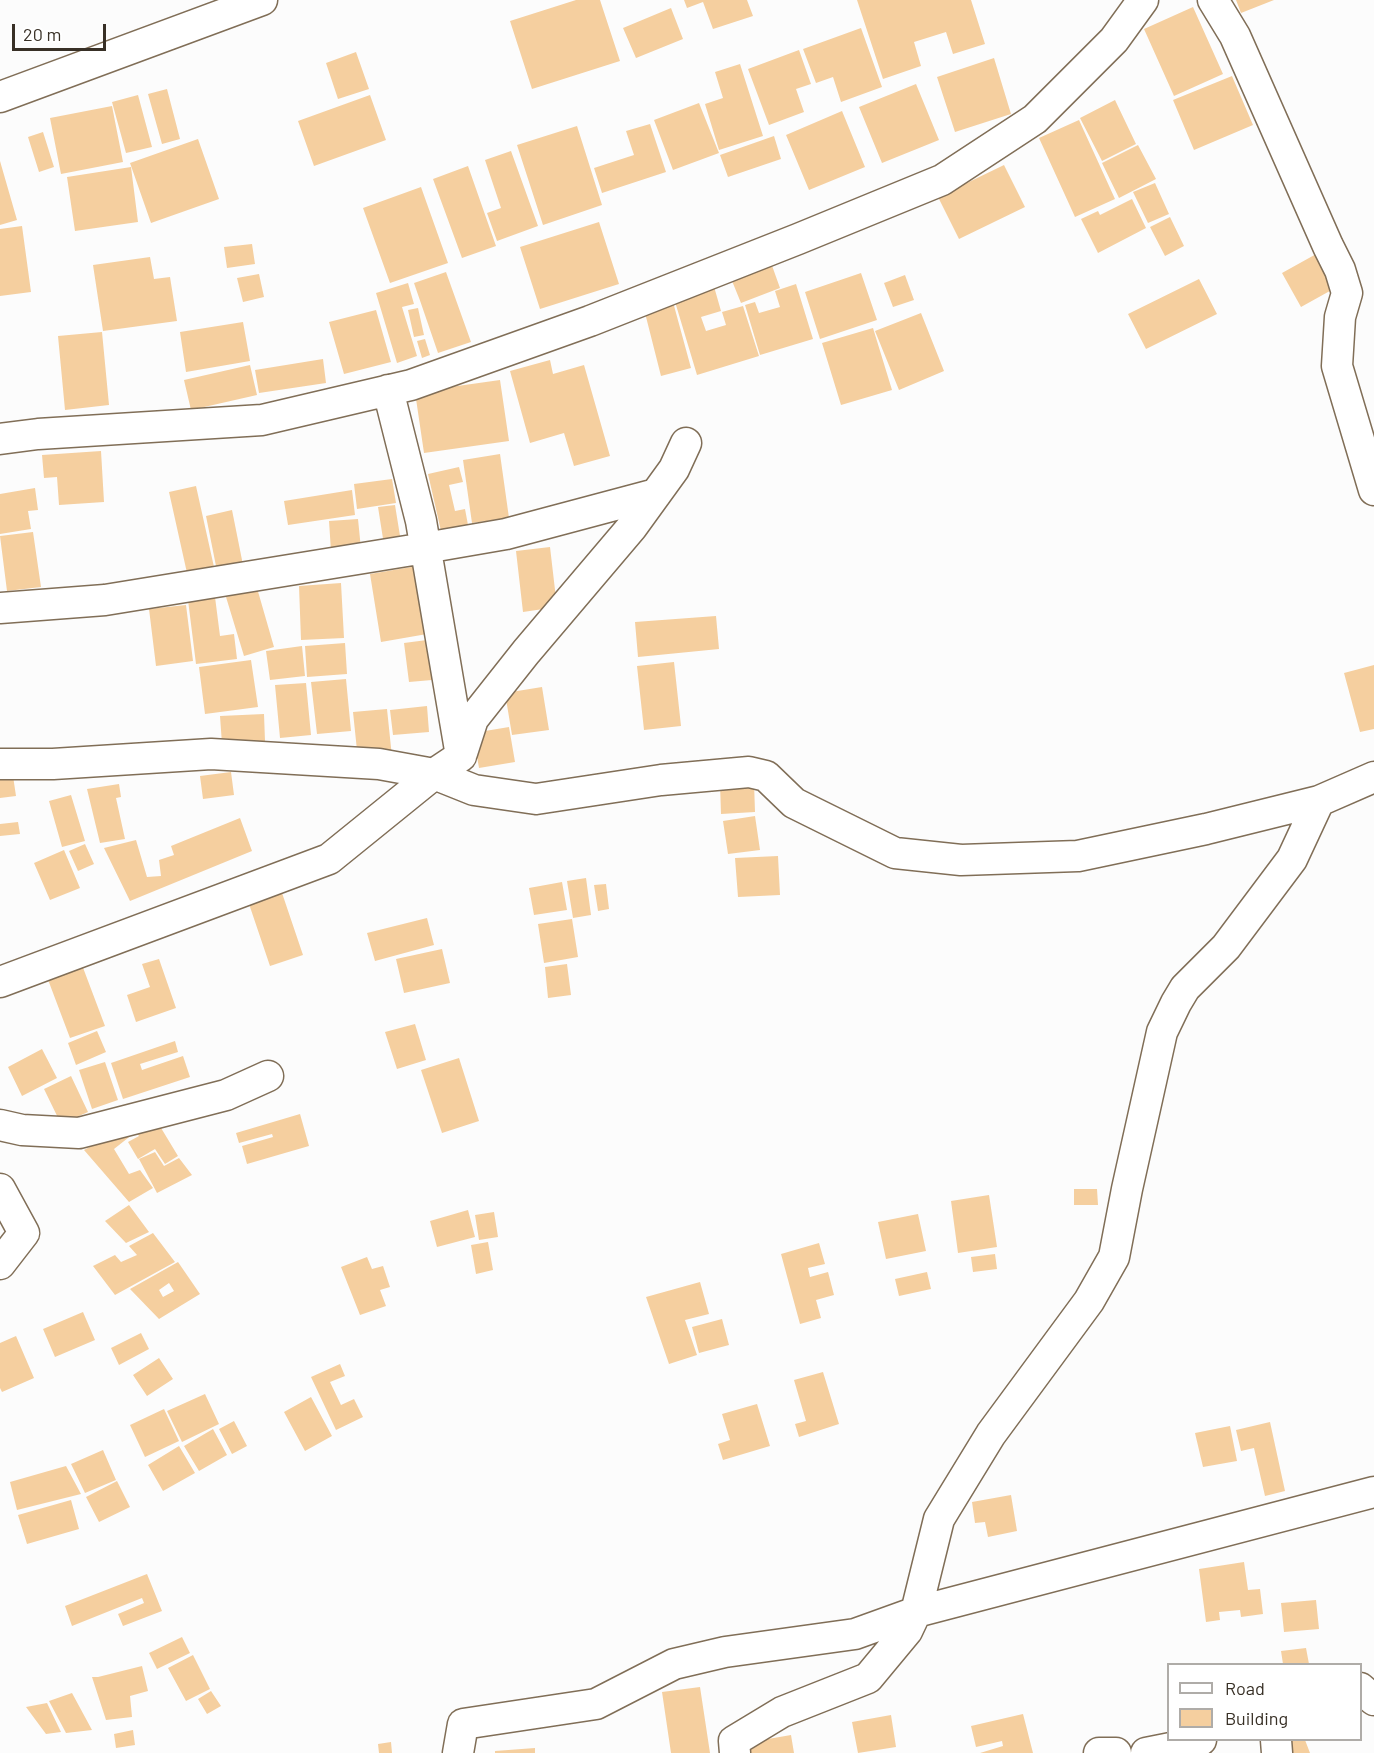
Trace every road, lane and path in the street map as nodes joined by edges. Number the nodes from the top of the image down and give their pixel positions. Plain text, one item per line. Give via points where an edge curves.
1 (262, 0) edge
2 (1143, 0) edge
3 (1213, 0) edge
4 (0, 97) edge
5 (388, 390) junction
6 (0, 439) edge
7 (686, 443) dead end
8 (1374, 490) edge
9 (656, 494) junction
10 (425, 548) junction
11 (0, 608) edge
12 (461, 756) junction
13 (0, 764) edge
14 (434, 774) junction
15 (1374, 777) edge
16 (1319, 801) junction
17 (0, 982) edge
18 (268, 1076) dead end
19 (0, 1125) edge
20 (0, 1189) edge
21 (0, 1264) edge
22 (1374, 1492) edge
23 (916, 1612) junction
24 (1362, 1690) edge
25 (1374, 1700) edge
26 (1198, 1741) edge
27 (458, 1753) edge
28 (735, 1753) edge
29 (1099, 1753) edge
30 (1116, 1753) edge
31 (1146, 1753) edge

1 - 4 street
2 - 5 street via 1114,40 1035,119 942,180 590,321
3 - 8 street via 1235,36 1341,270 1347,293 1340,317 1337,366
5 - 6 street via 262,420
5 - 10 street
7 - 9 street
9 - 10 street via 506,534
9 - 12 street via 473,719
10 - 11 street via 105,600
10 - 12 street
12 - 14 street
13 - 14 street via 212,754 379,764
14 - 16 street via 474,790 536,800 661,780 748,772 766,776 794,803 895,853 961,860 1078,856
14 - 17 street via 329,859
15 - 16 street
16 - 23 street via 1292,859 1226,947 1185,988 1176,1003 1162,1032 1114,1257 1089,1301 991,1434 939,1519
18 - 19 street via 226,1095 79,1133
20 - 21 street via 24,1233
22 - 23 street
23 - 27 street via 855,1634 725,1652 674,1664 596,1704 463,1724
23 - 28 street via 907,1631 868,1678 782,1712 734,1740
24 - 25 street
26 - 31 street
29 - 30 street

